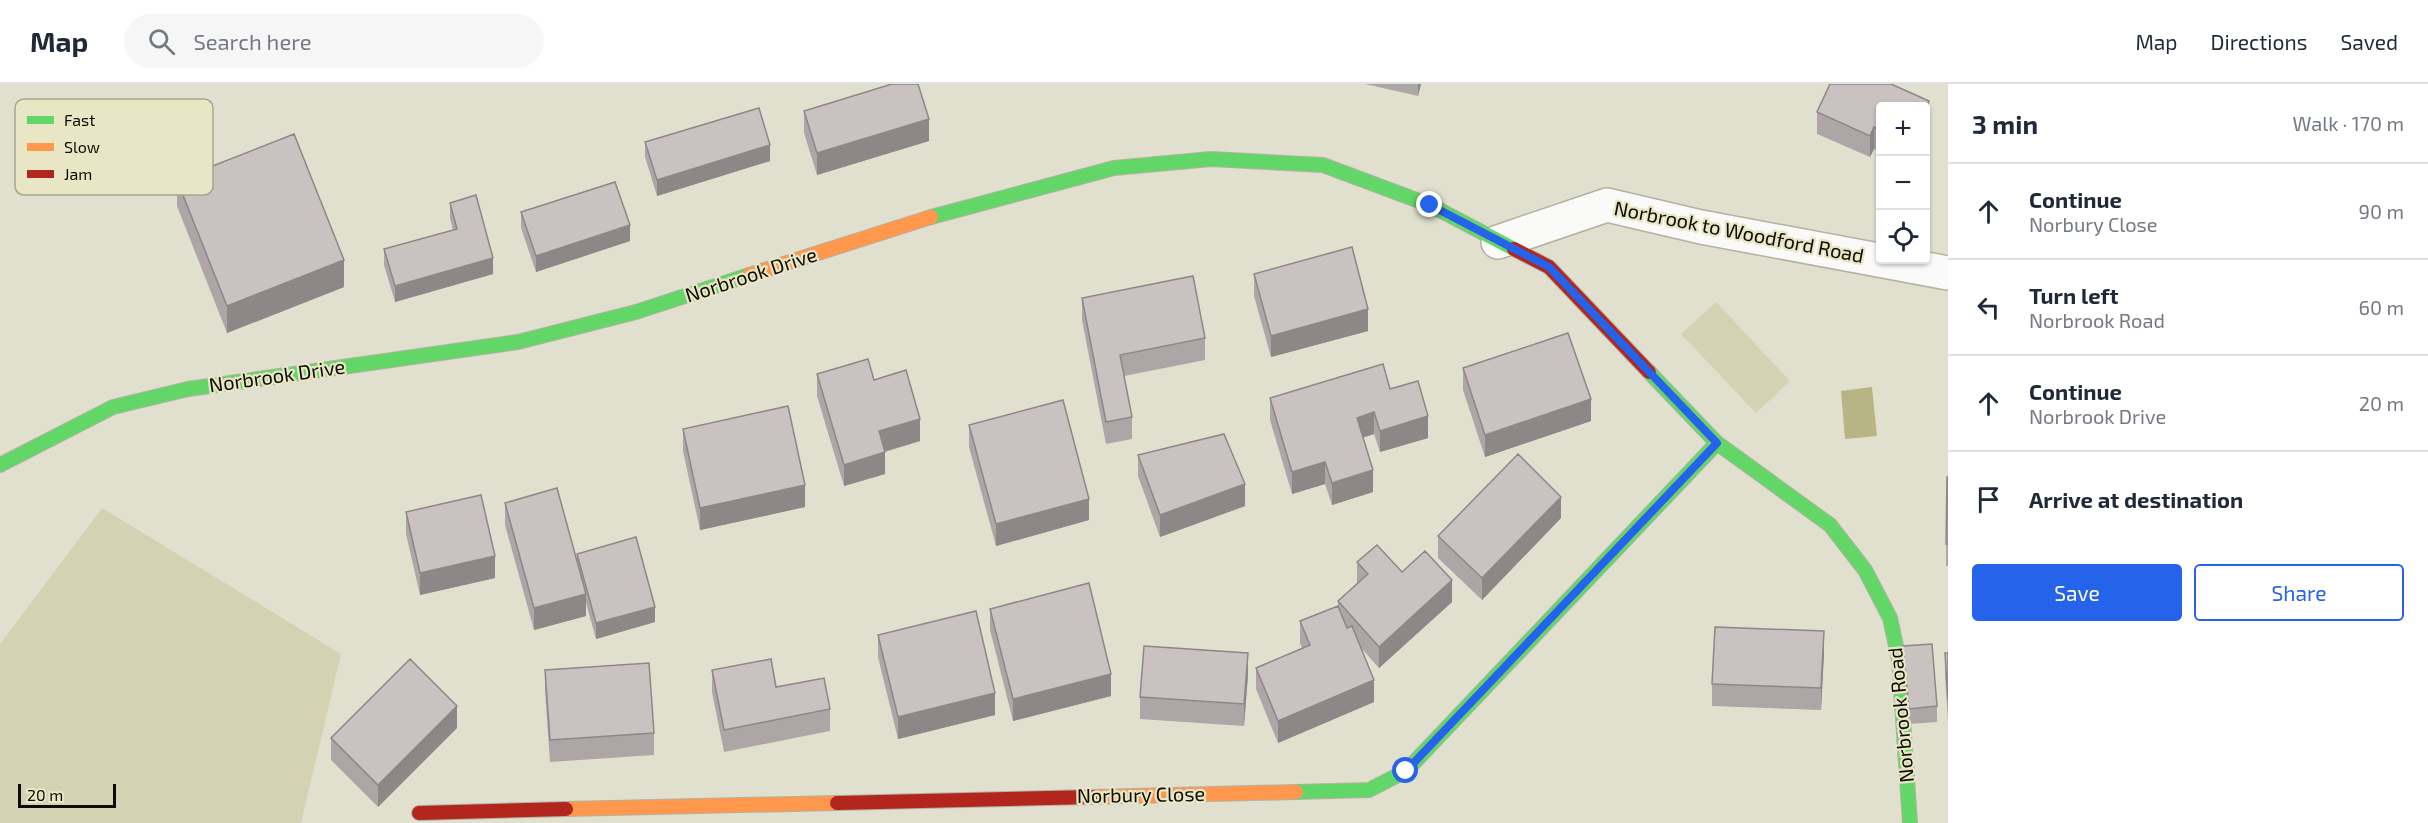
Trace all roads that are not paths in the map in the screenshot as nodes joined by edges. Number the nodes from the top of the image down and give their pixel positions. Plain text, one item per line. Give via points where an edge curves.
1 (1498, 242) junction
2 (1948, 273) edge
3 (1717, 443) junction
4 (0, 465) edge
5 (419, 813) dead end
6 (1910, 823) edge

1 - 2 street, Norbrook to Woodford Road via 1607,205 1701,227
1 - 3 street, Norbrook Road via 1549,267
1 - 4 street, Norbrook Drive via 1430,205 1323,165 1211,159 1114,168 952,210 636,312 518,342 188,389 113,407
3 - 5 street, Norbury Close via 1406,771 1369,790
3 - 6 street, Norbrook Road via 1830,525 1865,570 1890,618 1899,660

